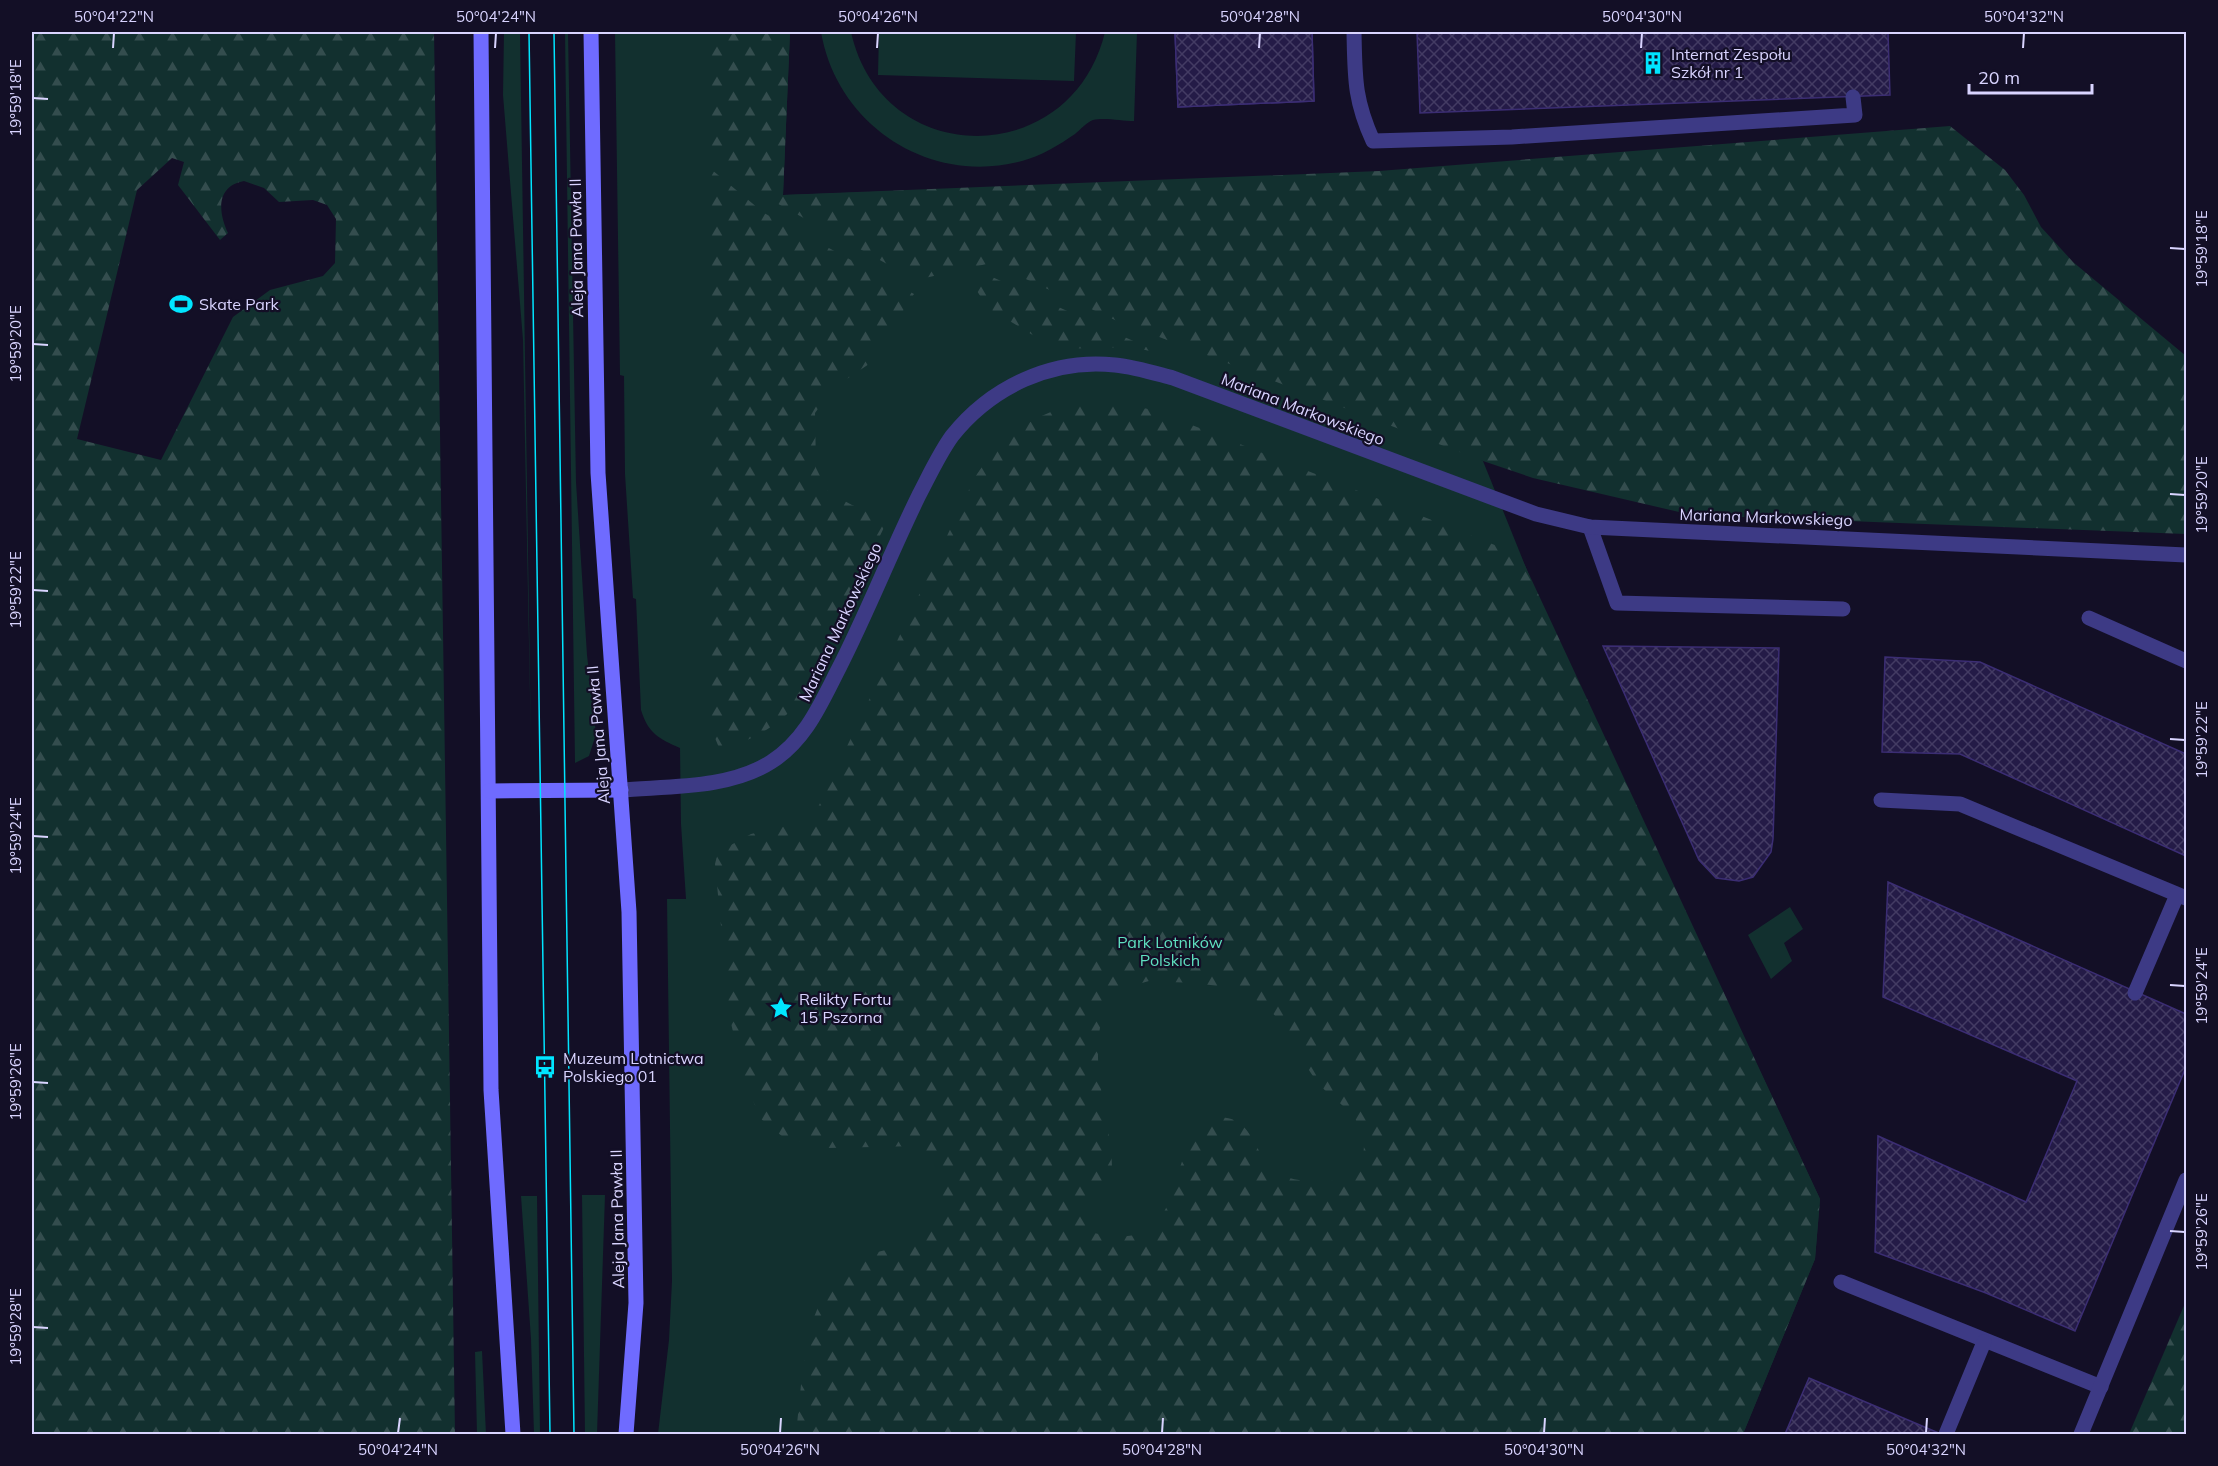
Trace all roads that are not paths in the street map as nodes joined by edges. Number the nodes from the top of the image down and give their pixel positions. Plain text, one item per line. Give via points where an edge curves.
1 (481, 32) edge
2 (591, 32) edge
3 (1354, 32) edge
4 (1853, 97) dead end
5 (1590, 527) junction
6 (2187, 555) edge
7 (1843, 609) dead end
8 (2089, 618) dead end
9 (2187, 661) edge
10 (621, 790) junction
11 (489, 791) junction
12 (1881, 800) dead end
13 (2182, 897) edge
14 (2135, 993) dead end
15 (2187, 1180) edge
16 (1841, 1282) dead end
17 (1984, 1342) junction
18 (2101, 1387) junction
19 (513, 1434) edge
20 (626, 1434) edge
21 (1946, 1434) edge
22 (2081, 1434) edge

1 - 11 main road
2 - 10 main road, Aleja Jana Pawła II via 598,473
3 - 4 street via 1359,103 1373,141 1512,138 1855,116
5 - 6 street, Mariana Markowskiego
5 - 7 street via 1617,603
5 - 10 street, Mariana Markowskiego via 1536,514 1173,378 1114,364 1082,364 1028,377 998,393 951,438 906,522 813,719 791,747 772,761 737,777
8 - 9 street
10 - 11 main road
10 - 20 main road, Aleja Jana Pawła II via 629,912 636,1303
11 - 19 main road via 491,1090
12 - 13 street via 1959,804
13 - 14 street
15 - 18 street
16 - 17 street
17 - 18 street
17 - 21 street
18 - 22 street

